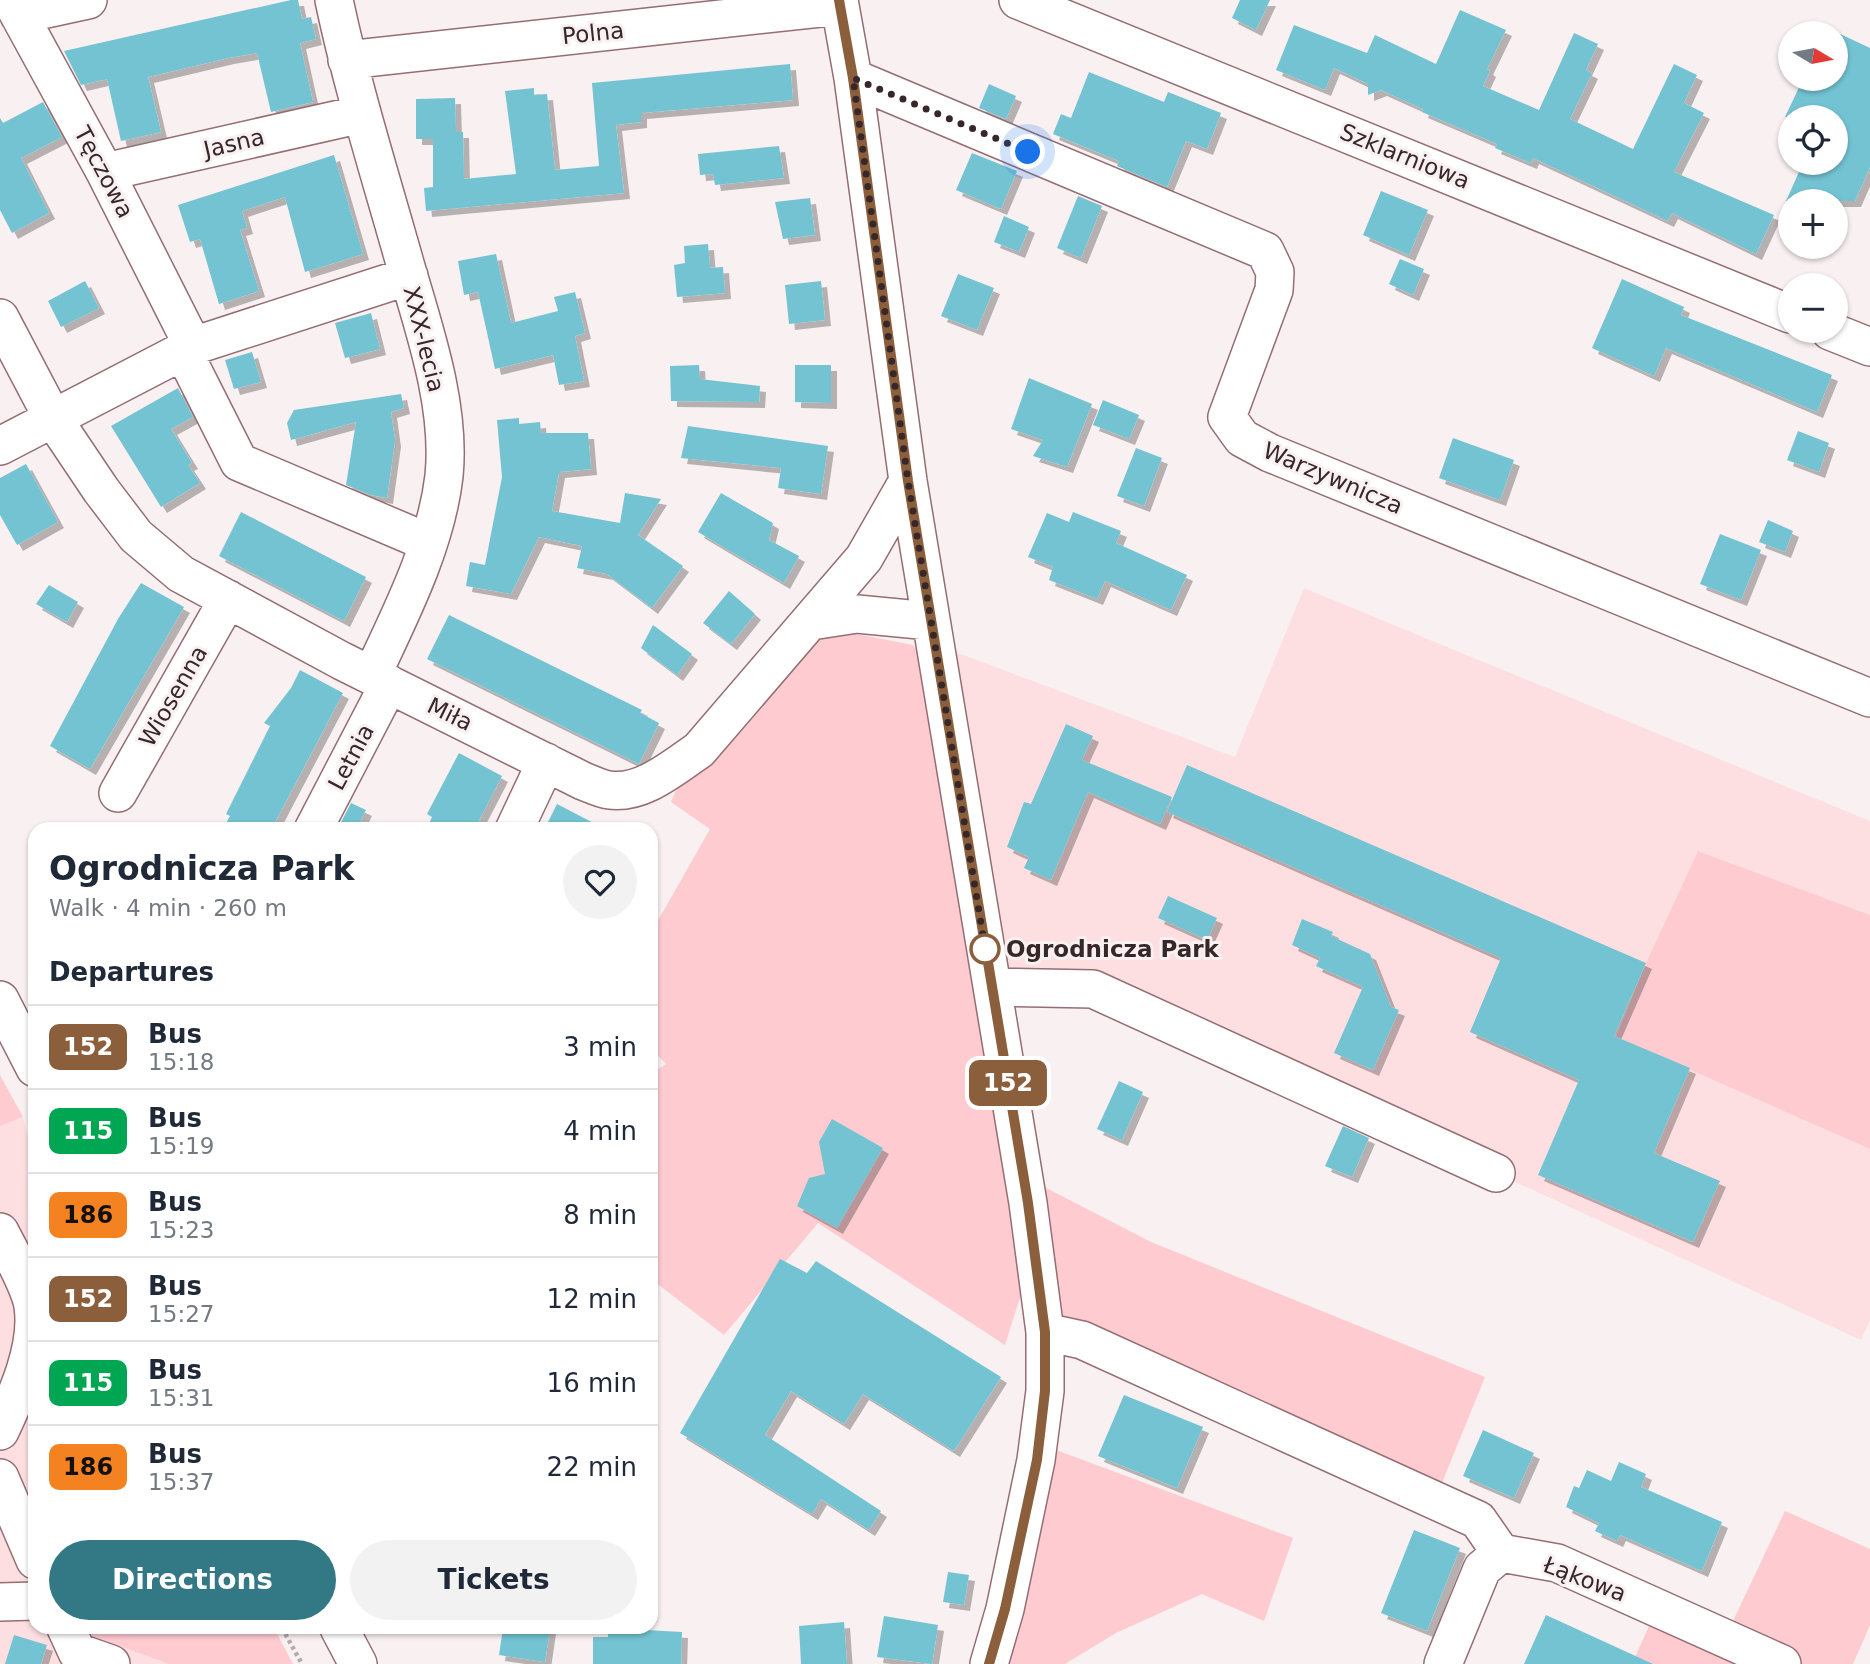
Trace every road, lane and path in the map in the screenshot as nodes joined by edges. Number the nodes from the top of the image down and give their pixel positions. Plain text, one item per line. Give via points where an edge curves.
1 (88, 0) edge
2 (334, 0) edge
3 (1018, 0) edge
4 (839, 3) edge
5 (15, 7) edge
6 (347, 60) junction
7 (853, 78) junction
8 (362, 114) junction
9 (105, 172) junction
10 (409, 276) junction
11 (1778, 309) edge
12 (0, 318) edge
13 (1848, 338) edge
14 (1870, 347) edge
15 (188, 349) junction
16 (52, 417) junction
17 (0, 446) edge
18 (908, 481) junction
19 (427, 542) junction
20 (228, 599) junction
21 (811, 621) junction
22 (930, 621) junction
23 (380, 680) junction
24 (1870, 698) edge
25 (546, 762) junction
26 (118, 793) dead end
27 (317, 822) edge
28 (518, 822) edge
29 (992, 987) junction
30 (0, 1000) edge
31 (28, 1054) edge
32 (1496, 1173) dead end
33 (0, 1232) edge
34 (28, 1293) edge
35 (1045, 1332) junction
36 (28, 1355) edge
37 (0, 1431) edge
38 (0, 1484) edge
39 (28, 1545) edge
40 (1502, 1553) junction
41 (28, 1601) edge
42 (0, 1602) edge
43 (69, 1634) edge
44 (285, 1634) edge
45 (342, 1634) edge
46 (111, 1664) edge
47 (302, 1664) edge
48 (358, 1664) edge
49 (989, 1664) edge
50 (1443, 1664) edge
51 (1782, 1664) edge

1 - 5 street
2 - 6 street, XXX-lecia
3 - 11 street, Szklarniowa
4 - 6 street, Polna
4 - 7 street
5 - 9 street, Tęczowa
6 - 8 street, XXX-lecia
7 - 18 street
7 - 24 street, Warzywnicza via 1265,251 1275,272 1274,290 1227,417 1242,438
8 - 9 street, Jasna
8 - 10 street, XXX-lecia
9 - 15 street, Tęczowa
10 - 15 street
10 - 19 street, XXX-lecia via 431,361 442,436 444,473
12 - 16 street, Miła
13 - 14 street
15 - 16 street
15 - 19 street, Tęczowa via 239,462
16 - 17 street
16 - 20 street, Miła via 136,536 181,574
18 - 21 street, Miła via 864,558
18 - 22 street
19 - 23 street, XXX-lecia
20 - 23 street, Miła
20 - 26 street, Wiosenna
21 - 22 street via 857,614
21 - 25 street, Miła via 699,750 665,774 632,789 609,790
22 - 29 street
23 - 25 street, Miła
23 - 27 street, Letnia
25 - 28 street
29 - 32 street via 1093,989
29 - 35 street
30 - 31 street
33 - 34 street
35 - 40 street via 1082,1340 1479,1520
35 - 49 street via 1045,1391 1037,1460
36 - 37 street
38 - 39 street
40 - 50 street via 1482,1569
40 - 51 street, Łąkowa via 1557,1563
41 - 42 street
43 - 46 street via 77,1652
44 - 47 path
45 - 48 street

